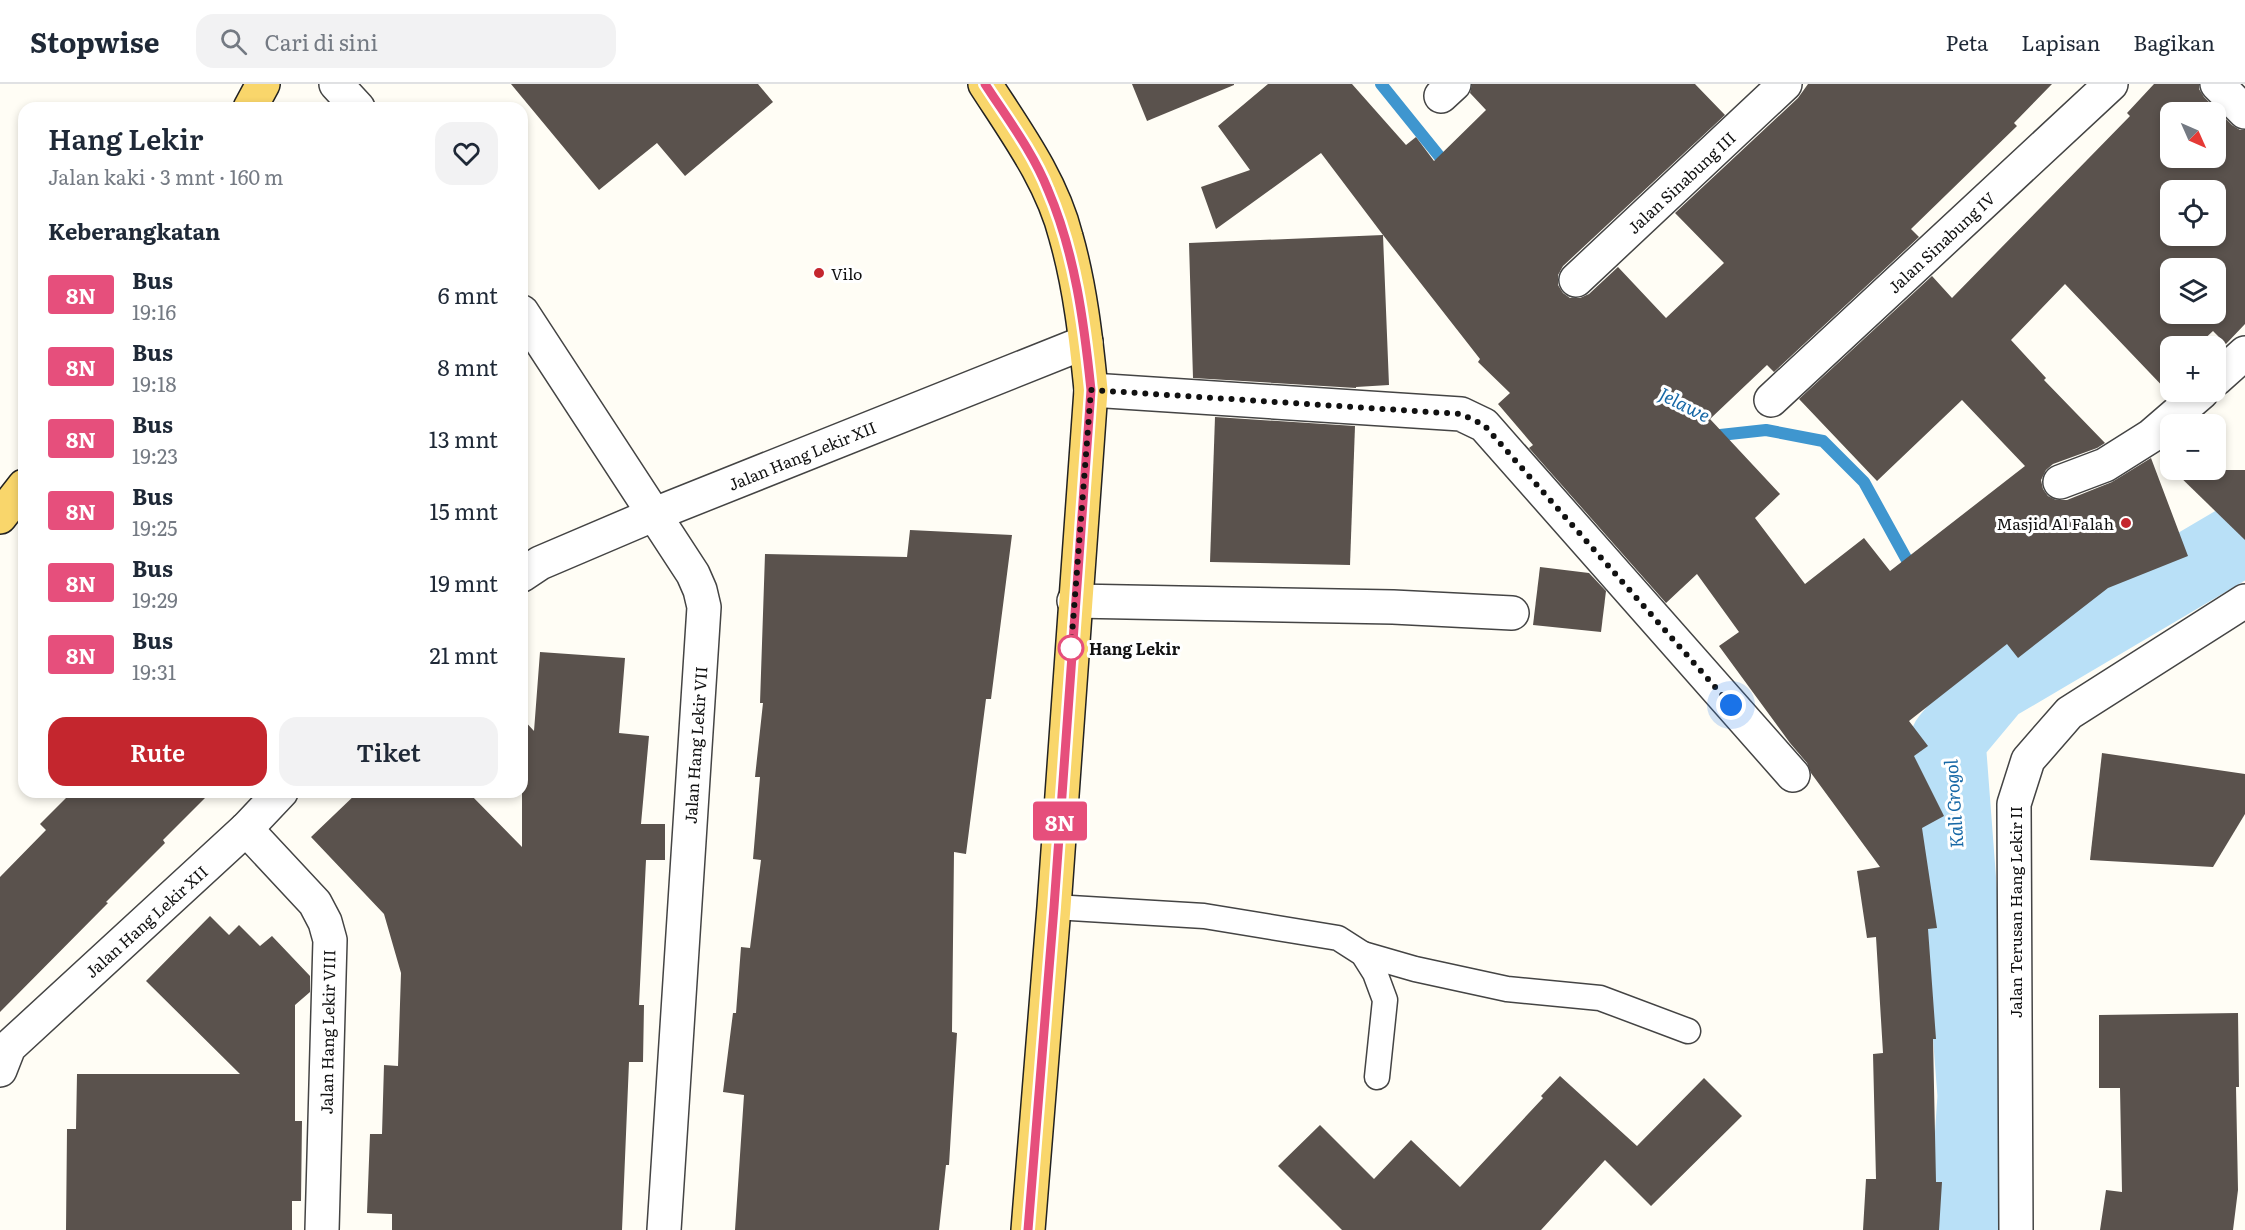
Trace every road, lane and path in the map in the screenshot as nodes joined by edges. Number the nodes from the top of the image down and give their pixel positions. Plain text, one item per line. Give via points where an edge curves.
1 (263, 84) edge
2 (336, 84) edge
3 (985, 84) edge
4 (1785, 84) edge
5 (2110, 84) edge
6 (2217, 84) edge
7 (253, 102) edge
8 (352, 102) edge
9 (2245, 112) edge
10 (1576, 280) dead end
11 (528, 321) edge
12 (1086, 342) junction
13 (2245, 353) edge
14 (2226, 370) edge
15 (1091, 390) junction
16 (1771, 400) dead end
17 (2190, 402) edge
18 (2060, 482) dead end
19 (18, 494) edge
20 (655, 514) junction
21 (0, 517) edge
22 (528, 571) edge
23 (1074, 601) junction
24 (2245, 601) edge
25 (1512, 613) dead end
26 (1792, 775) dead end
27 (275, 798) edge
28 (246, 829) junction
29 (1054, 907) junction
30 (1363, 954) junction
31 (1688, 1031) dead end
32 (3, 1052) edge
33 (1377, 1077) dead end
34 (322, 1230) edge
35 (664, 1230) edge
36 (1028, 1230) edge
37 (2016, 1230) edge

1 - 7 main road
2 - 8 street
3 - 12 main road via 1048,188 1066,236
4 - 10 street, Jalan Sinabung III
5 - 16 street, Jalan Sinabung IV
6 - 9 street
11 - 20 street, Jalan Hang Lekir VII
12 - 15 main road
12 - 20 street, Jalan Hang Lekir XII
13 - 14 street
15 - 23 main road
15 - 26 street via 1461,414 1473,418 1484,425
17 - 18 street via 2151,436 2105,465
19 - 21 main road
20 - 22 street, Jalan Hang Lekir XII
20 - 35 street, Jalan Hang Lekir VII via 693,574 704,607
23 - 25 street
23 - 29 main road
24 - 37 street, Jalan Terusan Hang Lekir II via 2069,713 2028,759 2014,804
27 - 28 street, Jalan Hang Lekir XII
28 - 32 street, Jalan Hang Lekir XII
28 - 34 street, Jalan Hang Lekir VIII via 315,903 330,940
29 - 30 lane via 1204,916 1338,938
29 - 36 main road
30 - 31 lane via 1507,989 1600,998
30 - 33 lane via 1385,1000

